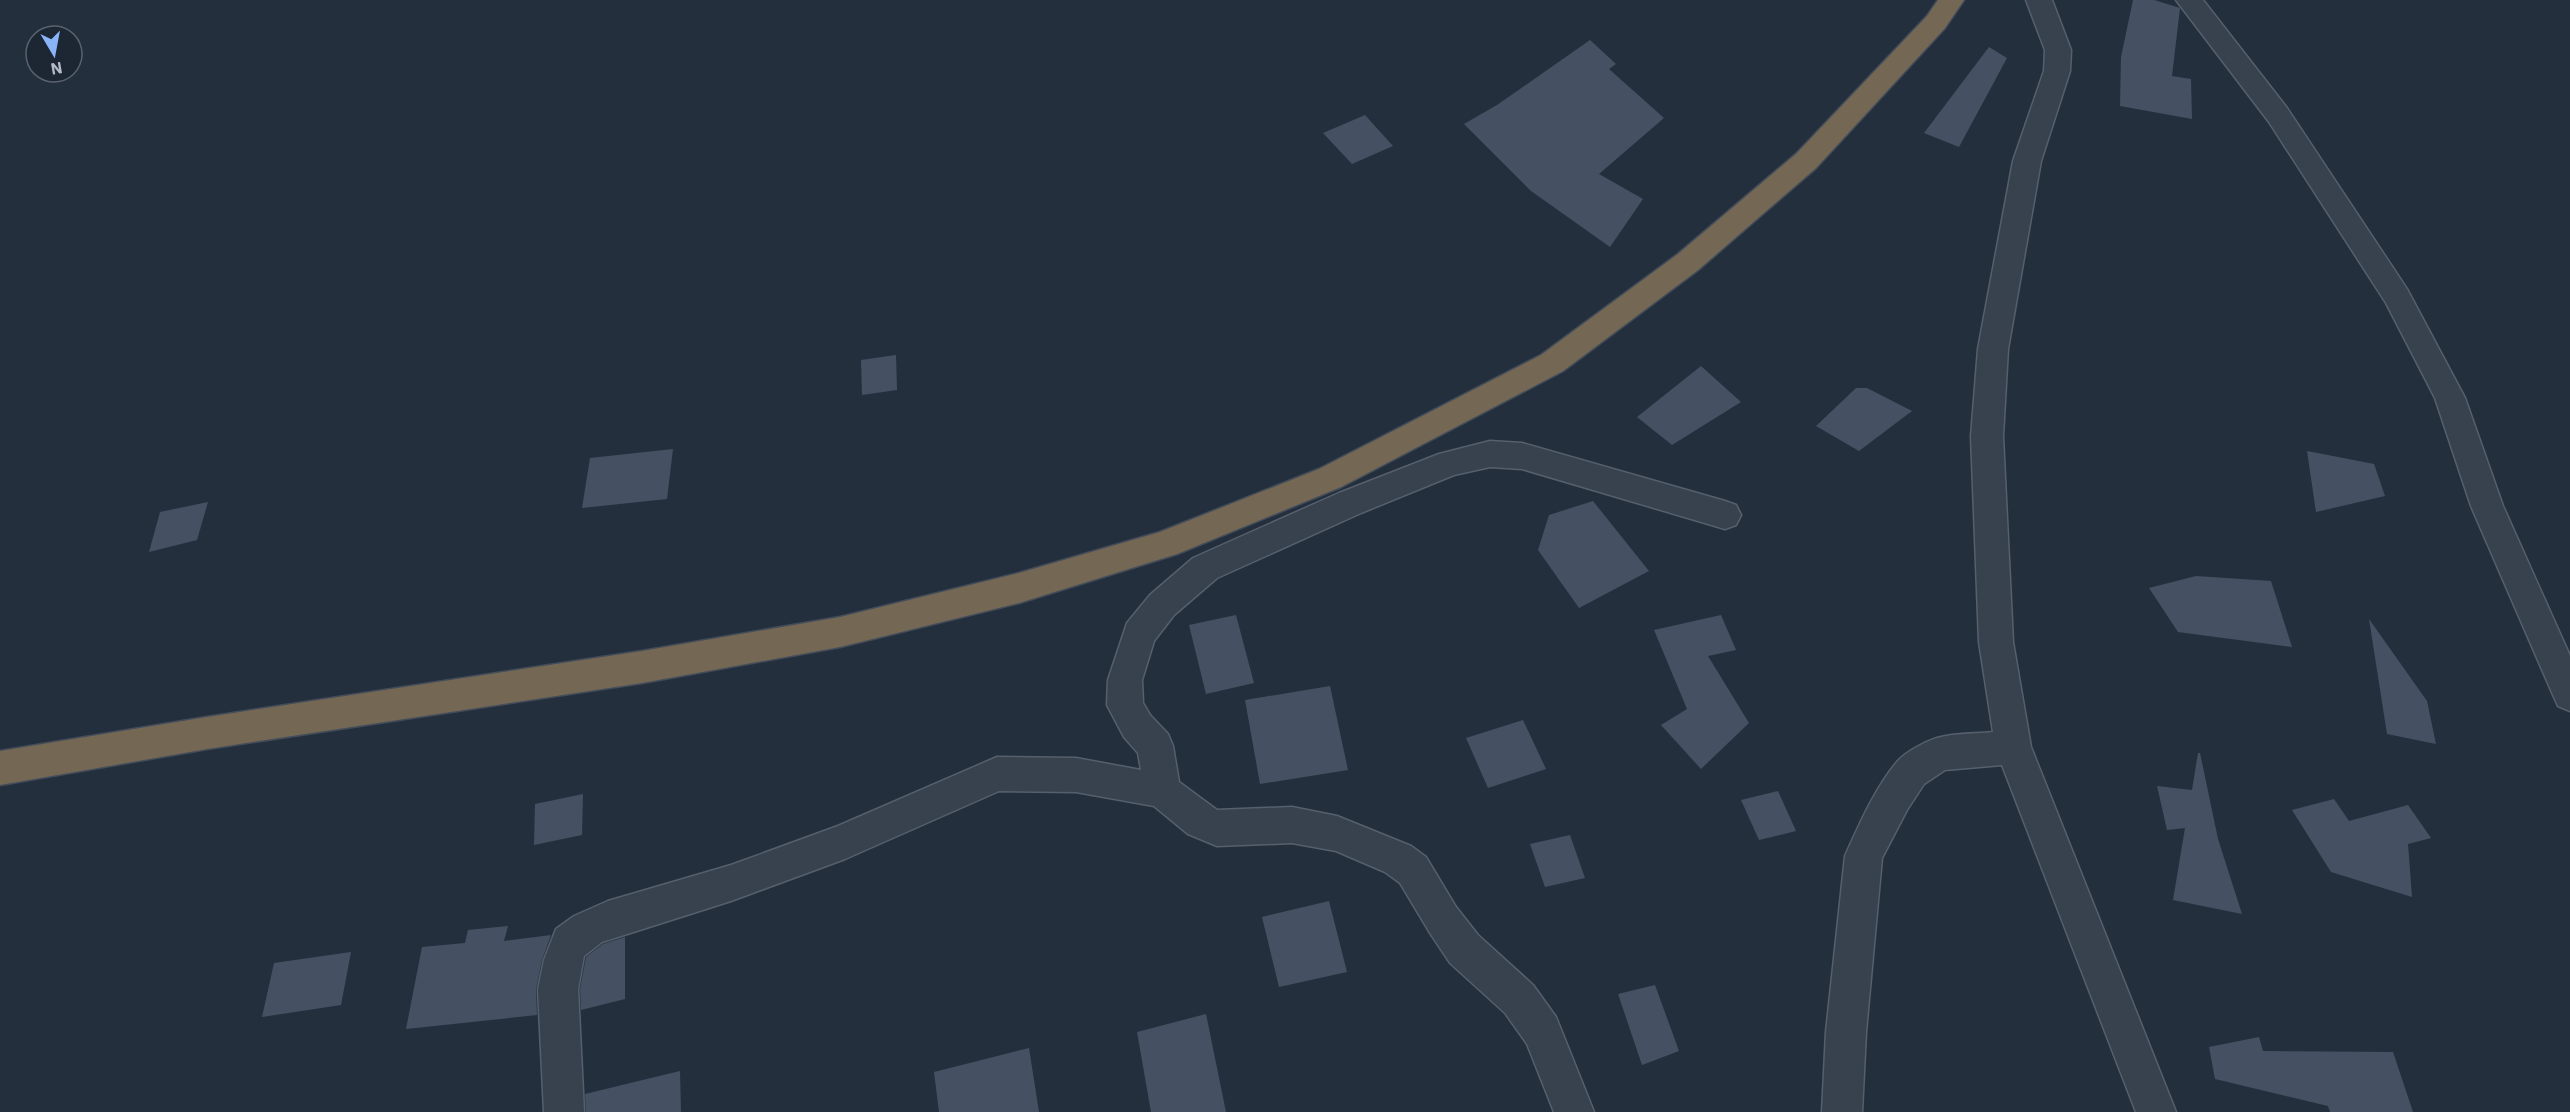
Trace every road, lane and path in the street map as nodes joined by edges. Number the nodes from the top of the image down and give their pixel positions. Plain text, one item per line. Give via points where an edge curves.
1 (1950, 0) edge
2 (2039, 0) edge
3 (2189, 0) edge
4 (1725, 516) dead end
5 (2570, 695) edge
6 (2013, 747) junction
7 (0, 768) edge
8 (1163, 791) junction
9 (564, 1112) edge
10 (1574, 1112) edge
11 (1842, 1112) edge
12 (2156, 1112) edge

1 - 7 highway via 1936,22 1806,161 1688,262 1551,363 1330,478 1165,544 1019,588 840,632
2 - 6 street via 2058,50 2057,71 2027,160 1993,350 1987,436 1996,642
3 - 5 street via 2278,115 2397,297 2450,398 2487,506
4 - 8 street via 1522,456 1490,454 1450,463 1350,503 1205,568 1162,605 1139,634 1125,680 1125,705 1155,746
6 - 11 street via 1939,754 1911,772 1864,856
6 - 12 street
8 - 9 street via 1076,775 997,774 845,841 588,929 570,943 558,989
8 - 10 street via 1200,822 1217,828 1292,825 1337,834 1384,852 1413,870 1464,949 1519,999 1542,1031

